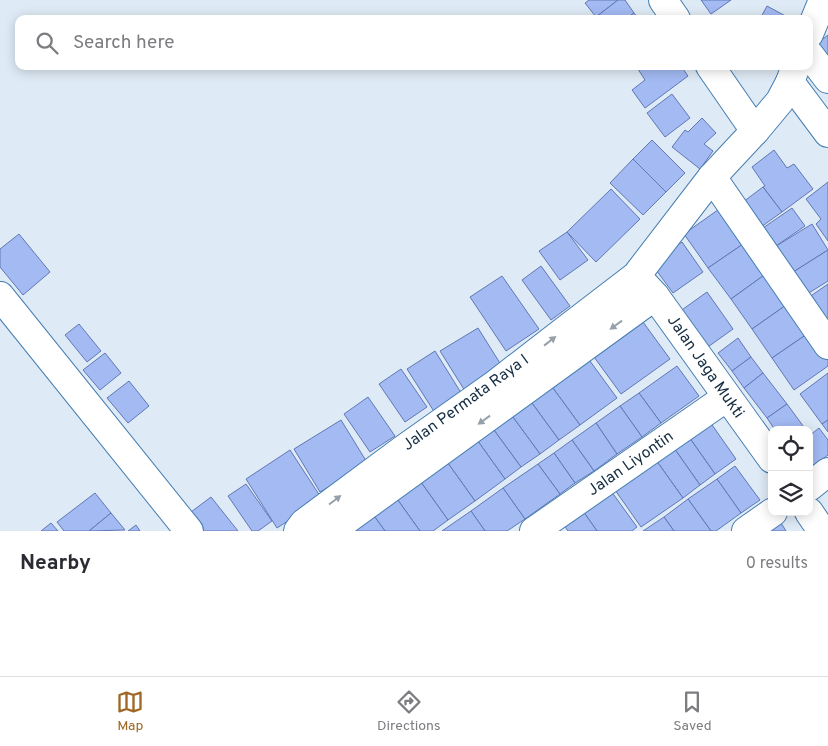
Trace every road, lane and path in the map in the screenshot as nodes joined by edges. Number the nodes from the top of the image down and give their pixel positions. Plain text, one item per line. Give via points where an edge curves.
1 (663, 0) edge
2 (823, 0) edge
3 (673, 15) edge
4 (813, 24) edge
5 (813, 59) edge
6 (713, 70) edge
7 (793, 74) edge
8 (828, 79) edge
9 (755, 131) junction
10 (828, 133) edge
11 (712, 177) junction
12 (636, 276) junction
13 (0, 296) edge
14 (655, 296) junction
15 (828, 345) edge
16 (727, 397) junction
17 (768, 453) edge
18 (828, 472) edge
19 (813, 484) edge
20 (768, 516) edge
21 (812, 516) edge
22 (304, 528) edge
23 (188, 531) edge
24 (331, 531) edge
25 (534, 531) edge
26 (746, 531) edge
27 (822, 531) edge

1 - 3 street
2 - 4 street
5 - 8 street
6 - 9 street
7 - 9 street, Jalan Permata Raya I via 780,101
7 - 10 street
9 - 11 street, Jalan Permata Raya I
11 - 12 street, Jalan Permata Raya I
11 - 15 street
12 - 14 street, Jalan Jaga Mukti
22 -> 12 street, Jalan Permata Raya I via 401,451 493,386
13 - 23 street
14 - 16 street, Jalan Jaga Mukti
14 -> 24 street, Jalan Permata Raya I
16 - 17 street, Jalan Jaga Mukti
16 - 25 street, Jalan Liyontin
18 - 19 street
20 - 26 street
21 - 27 street

